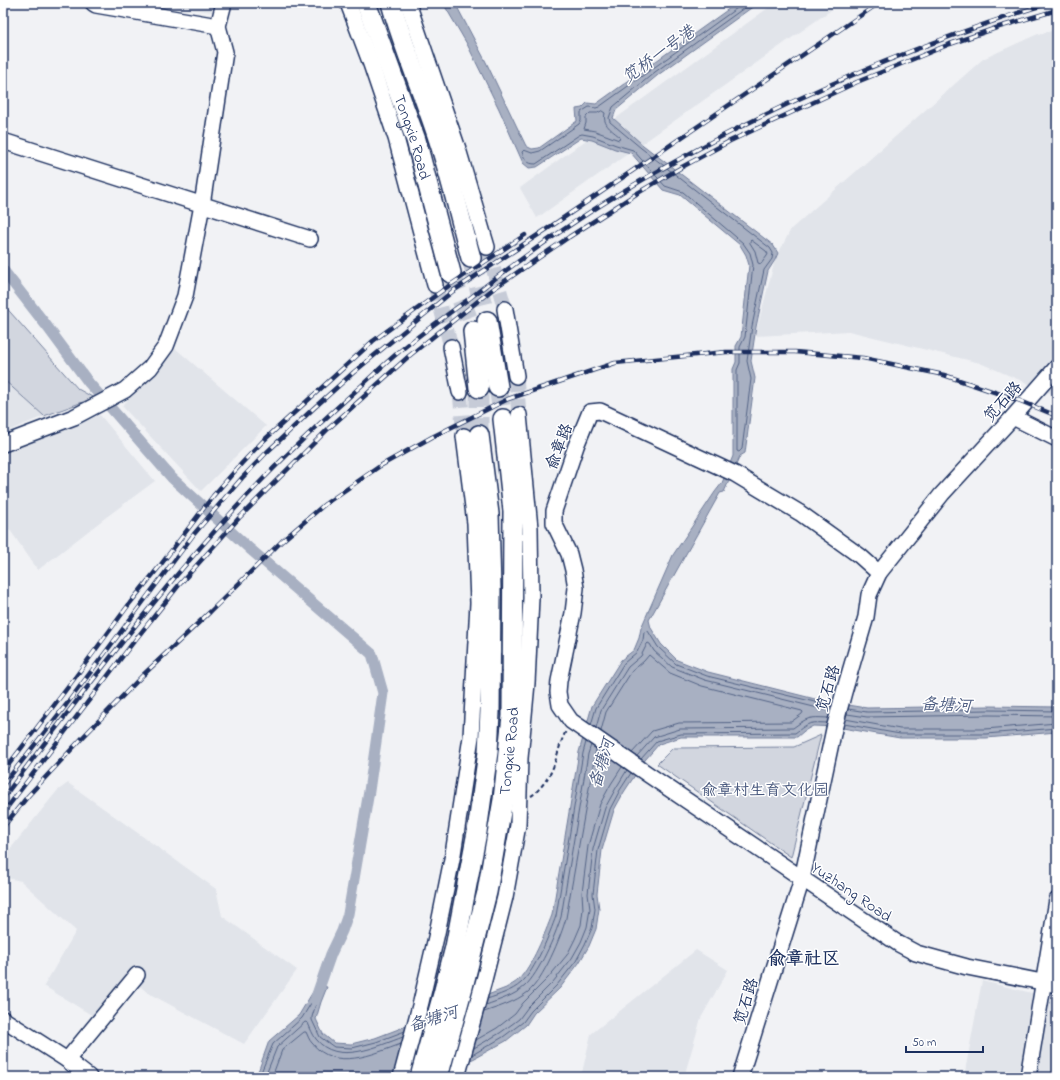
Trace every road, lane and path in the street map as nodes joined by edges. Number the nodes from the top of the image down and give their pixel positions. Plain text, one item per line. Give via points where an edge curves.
1 (93, 3) edge
2 (224, 3) edge
3 (348, 3) edge
4 (366, 3) edge
5 (390, 3) edge
6 (408, 3) edge
7 (218, 26) junction
8 (3, 141) edge
9 (202, 205) junction
10 (310, 239) dead end
11 (487, 247) tunnel mouth
12 (471, 258) tunnel mouth
13 (451, 273) tunnel mouth
14 (435, 285) tunnel mouth
15 (505, 309) tunnel mouth
16 (480, 326) tunnel mouth
17 (451, 347) tunnel mouth
18 (1057, 367) edge
19 (516, 376) tunnel mouth
20 (488, 387) tunnel mouth
21 (460, 392) tunnel mouth
22 (1013, 416) junction
23 (511, 417) joint
24 (472, 435) joint
25 (1057, 440) edge
26 (3, 444) edge
27 (879, 573) junction
28 (570, 721) junction
29 (649, 776) joint
30 (528, 797) dead end
31 (477, 832) junction
32 (453, 854) junction
33 (802, 879) junction
34 (1057, 900) edge
35 (137, 975) dead end
36 (1050, 983) edge
37 (3, 1019) edge
38 (67, 1060) junction
39 (448, 1075) edge
40 (89, 1077) edge
41 (401, 1077) edge
42 (420, 1077) edge
43 (740, 1077) edge
44 (1028, 1077) edge

1 - 7 street
2 - 7 street
3 - 14 street via 396,138
4 - 13 main road, Tongxie Road via 416,140
5 - 12 main road, Tongxie Road via 438,138
6 - 11 street via 458,149
7 - 9 street via 225,52
8 - 9 street
9 - 10 street
9 - 26 street via 185,296 166,346 150,368 125,390 74,417
15 - 19 street
16 - 20 main road
17 - 21 street
18 - 22 street, 笕石路
22 - 25 street
22 - 27 street, 笕石路 via 942,494
23 - 39 main road, Tongxie Road via 514,511 512,716 503,800 487,892 463,987
23 - 39 street via 530,528 531,598 518,826 484,980
24 - 31 main road, Tongxie Road via 489,514 491,590 488,752
24 - 32 street via 478,603 471,737
27 - 28 street, 俞章路 via 860,556 800,513 735,474 600,411 590,412 554,510 554,523 569,554 576,588 558,692 560,705
27 - 33 street, 笕石路 via 869,595 866,617 834,729
28 - 29 street, 俞章路
28 - 30 path via 551,773 533,796
29 - 33 street, Yuzhang Road
31 - 32 street
31 - 42 main road, Tongxie Road via 455,947
32 - 41 street via 421,1002
33 - 36 street, Yuzhang Road via 899,944 916,952 967,967
33 - 43 street, 笕石路
34 - 36 street
35 - 38 street
36 - 44 street
37 - 38 street
38 - 40 street

